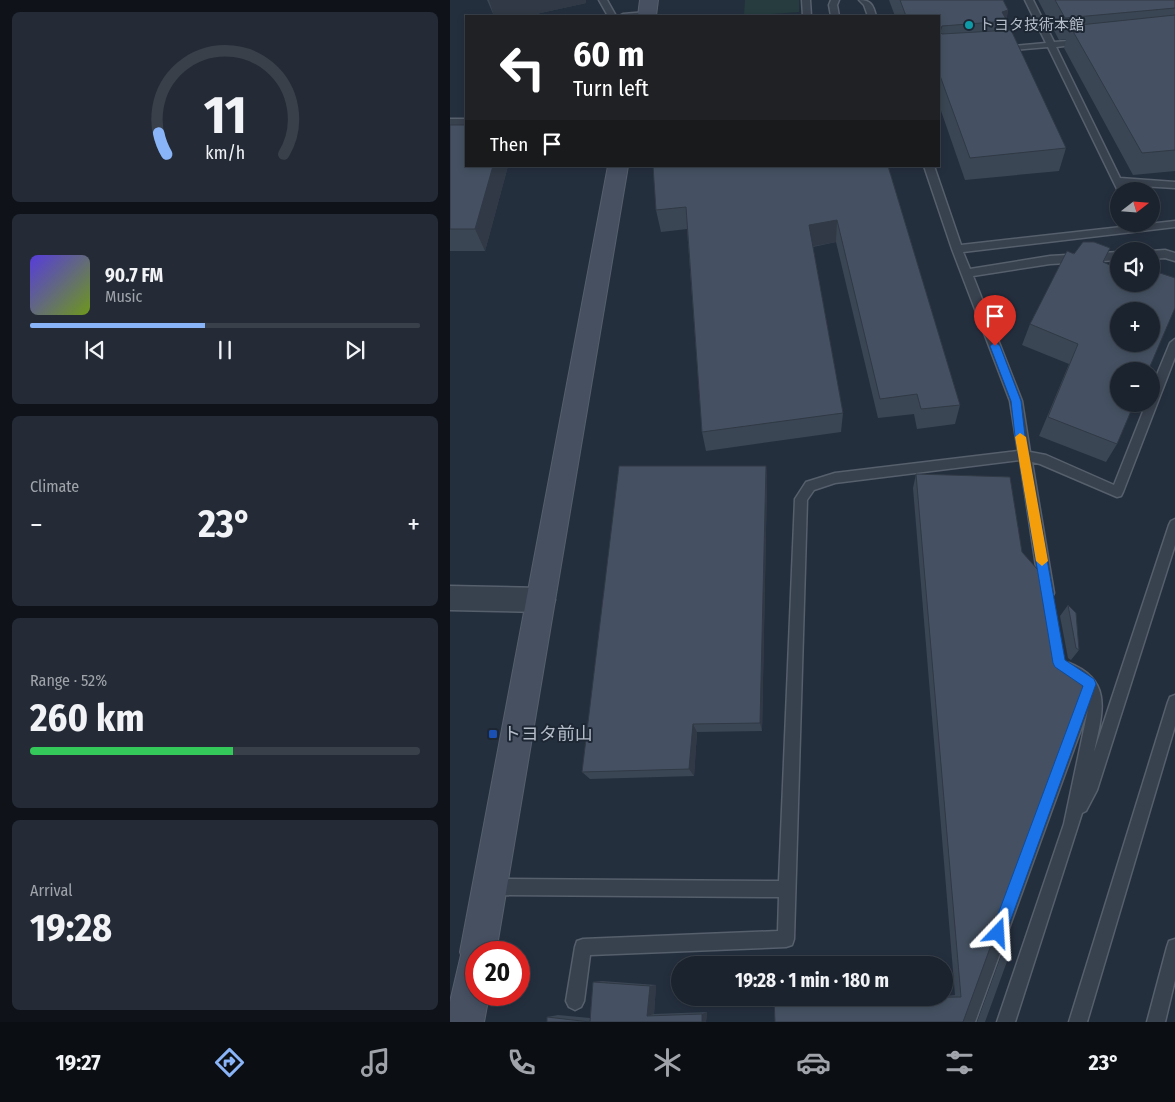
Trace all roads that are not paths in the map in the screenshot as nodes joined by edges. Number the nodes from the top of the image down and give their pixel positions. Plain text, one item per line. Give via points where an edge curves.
1 (603, 0) edge
2 (806, 0) edge
3 (835, 0) edge
4 (863, 0) edge
5 (1029, 0) edge
6 (648, 10) edge
7 (611, 15) edge
8 (627, 15) edge
9 (807, 15) edge
10 (835, 15) edge
11 (872, 15) edge
12 (1090, 41) edge
13 (1052, 45) junction
14 (995, 49) edge
15 (450, 124) edge
16 (465, 124) edge
17 (618, 167) edge
18 (929, 167) edge
19 (1117, 180) joint
20 (1175, 185) edge
21 (1175, 224) edge
22 (1160, 225) edge
23 (1110, 230) edge
24 (957, 249) junction
25 (1160, 254) edge
26 (1110, 257) edge
27 (1175, 257) edge
28 (966, 273) junction
29 (1175, 343) edge
30 (1023, 455) junction
31 (1175, 525) edge
32 (450, 598) edge
33 (542, 600) junction
34 (1050, 606) edge
35 (1060, 663) edge
36 (1090, 684) junction
37 (1175, 702) edge
38 (1072, 824) junction
39 (491, 887) junction
40 (787, 889) junction
41 (480, 941) edge
42 (1175, 947) edge
43 (575, 1001) dead end
44 (469, 1006) edge
45 (466, 1022) edge
46 (966, 1022) edge
47 (1006, 1022) edge
48 (1078, 1022) edge
49 (1156, 1022) edge

1 - 7 lane
2 - 9 lane
3 - 10 lane
4 - 11 lane
5 - 13 lane
6 - 8 lane
12 - 13 lane
13 - 14 lane
13 - 19 lane
15 - 16 street
17 - 33 street
18 - 24 lane
19 - 20 lane
21 - 22 lane
23 - 24 lane
24 - 28 lane
25 - 27 lane
26 - 28 lane via 1050,260
28 - 30 lane via 1016,401
29 - 30 lane via 1117,492 1042,459
30 - 34 lane
30 - 40 lane via 835,478 810,486 800,498
31 - 38 lane via 1089,790
32 - 33 street
33 - 39 street
35 - 36 lane
36 - 38 lane via 1095,694 1096,711
36 - 46 lane
37 - 48 lane
38 - 47 lane
39 - 40 lane
39 - 41 street
40 - 43 lane via 786,938 583,947
42 - 49 lane
44 - 45 street

